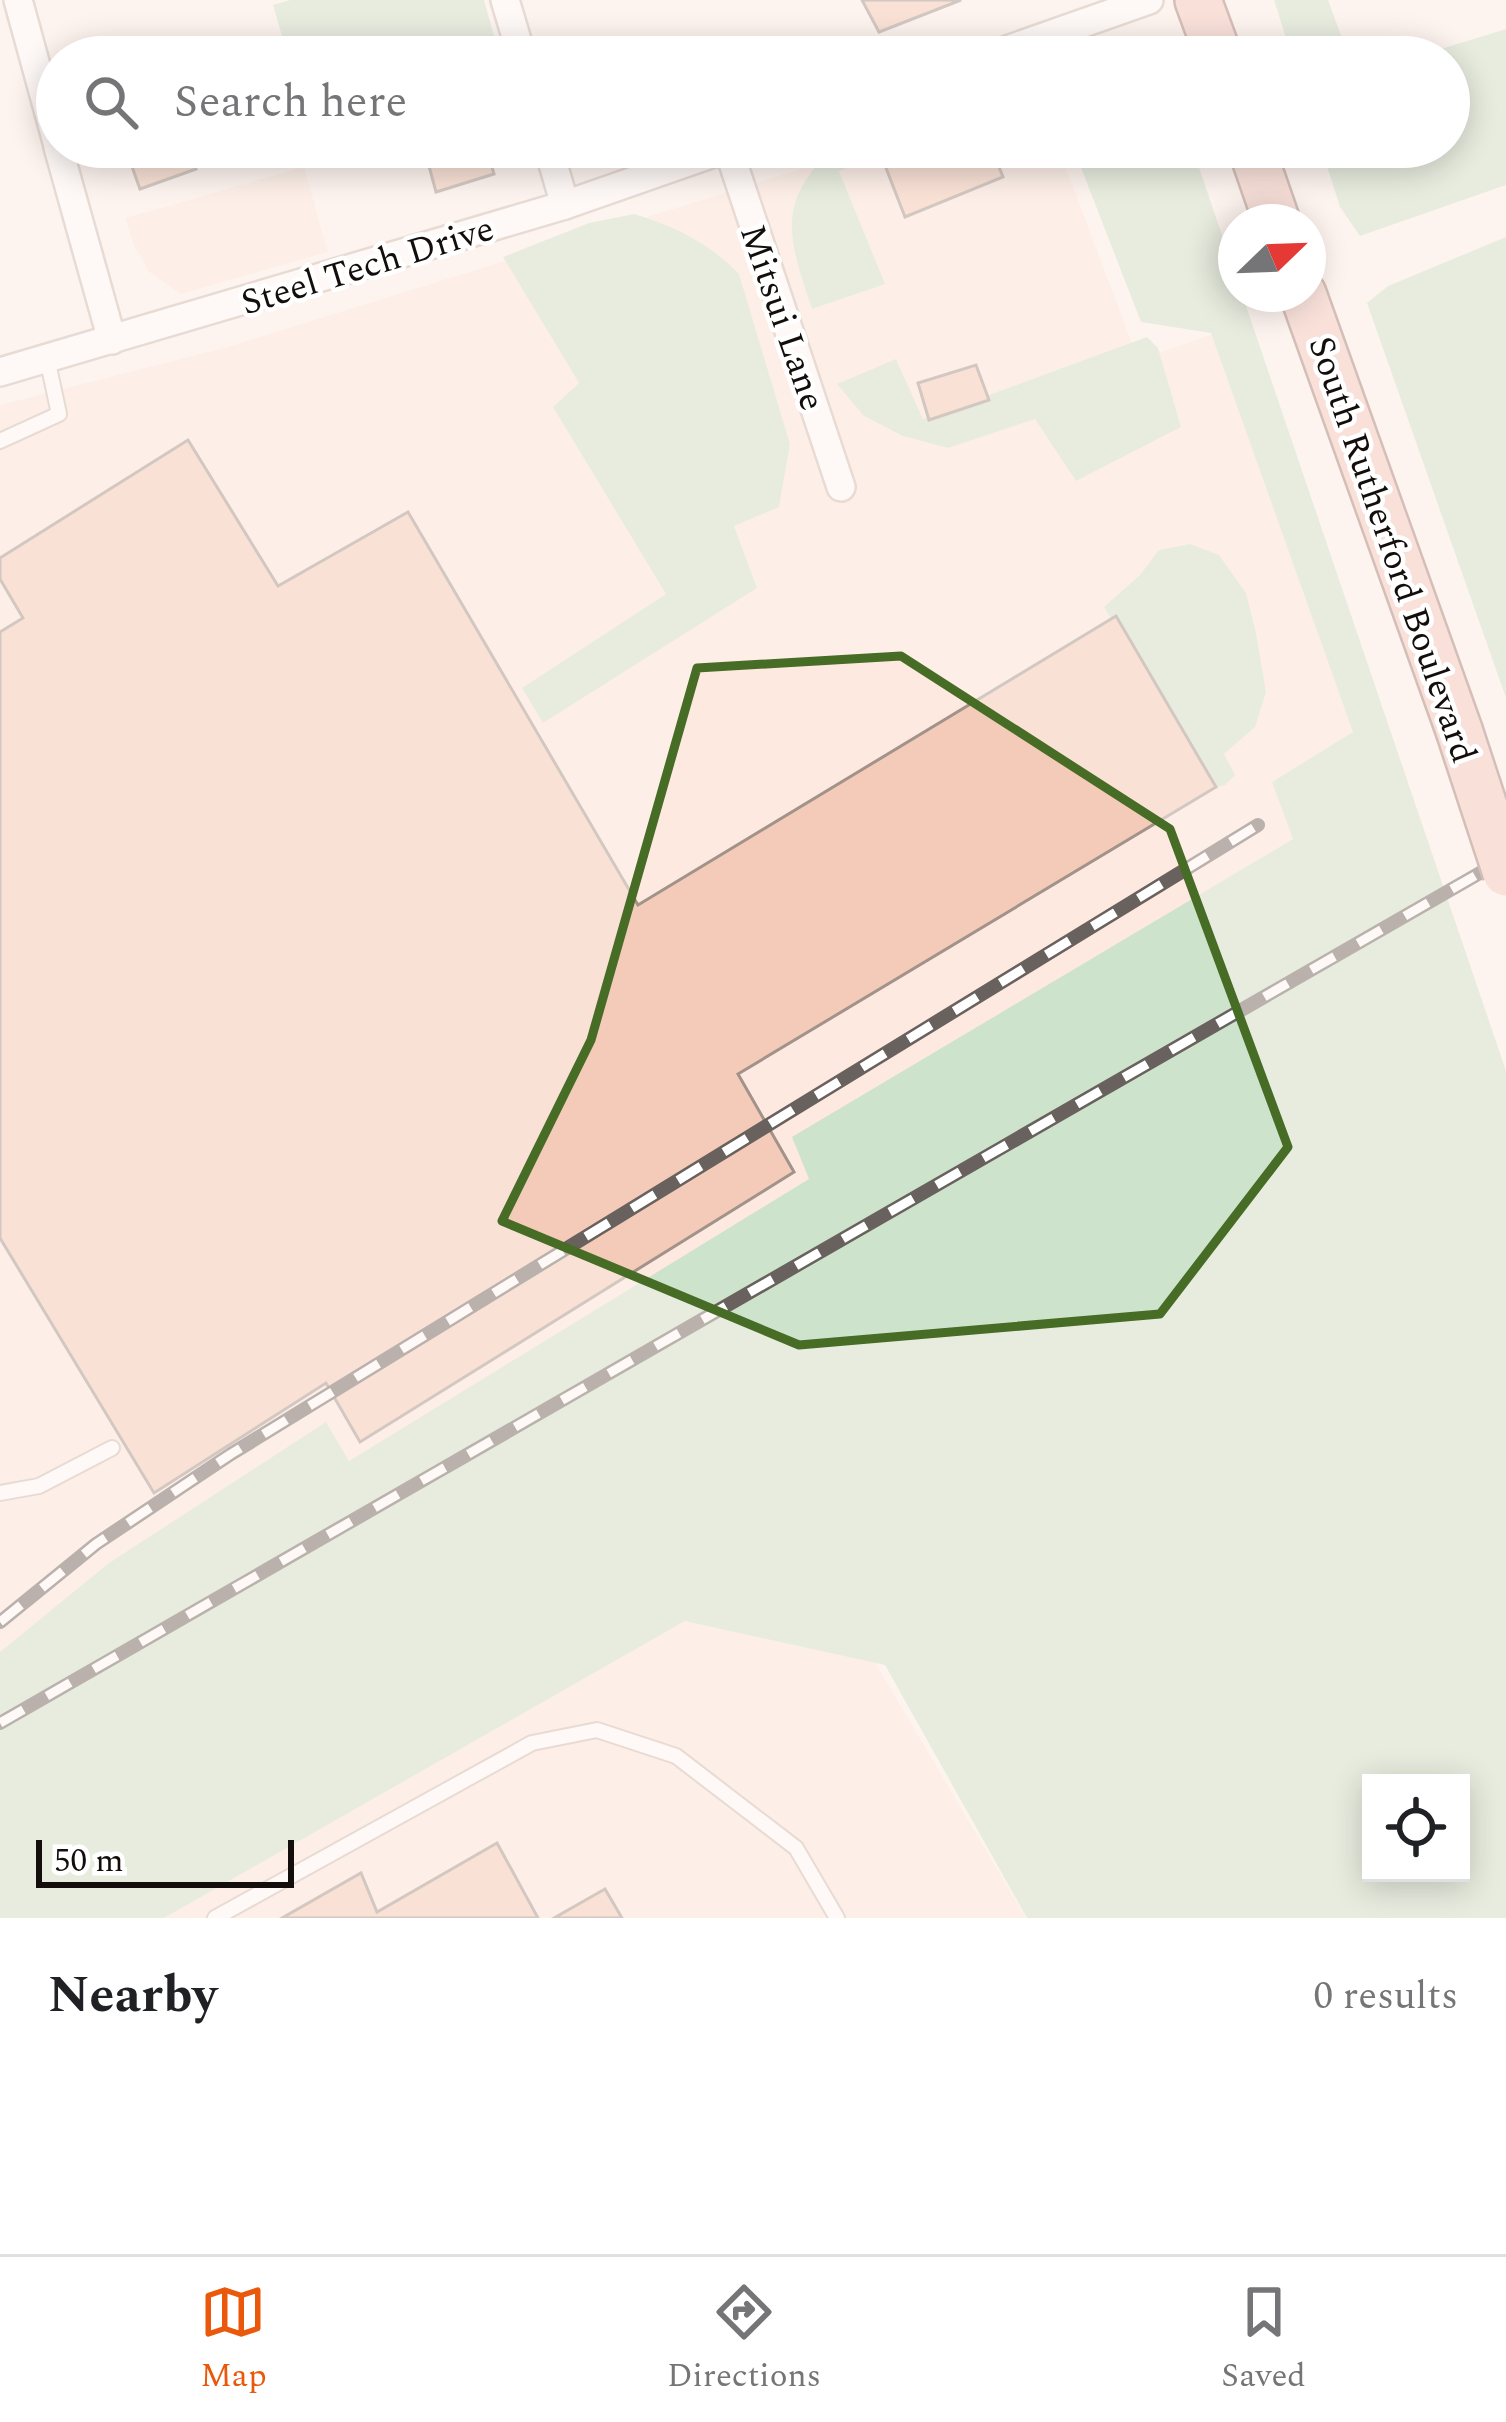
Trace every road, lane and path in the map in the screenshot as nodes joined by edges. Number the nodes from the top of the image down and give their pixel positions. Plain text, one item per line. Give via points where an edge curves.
1 (17, 0) edge
2 (506, 0) edge
3 (1149, 0) edge
4 (1198, 0) edge
5 (516, 36) edge
6 (1047, 36) edge
7 (1211, 36) edge
8 (36, 67) edge
9 (65, 168) edge
10 (555, 168) edge
11 (670, 168) edge
12 (736, 168) edge
13 (1258, 168) edge
14 (1271, 204) edge
15 (566, 205) junction
16 (1309, 312) edge
17 (112, 340) junction
18 (47, 358) junction
19 (0, 372) edge
20 (0, 441) edge
21 (842, 487) dead end
22 (1506, 873) edge
23 (112, 1448) dead end
24 (0, 1493) edge
25 (215, 1918) edge
26 (837, 1918) edge

1 - 8 street
2 - 5 street
3 - 6 street
4 - 7 highway
9 - 17 street
10 - 15 street
11 - 15 street, Steel Tech Drive
12 - 21 street, Mitsui Lane
13 - 14 highway
15 - 17 street, Steel Tech Drive
16 - 22 highway, South Rutherford Boulevard, bridge
17 - 18 street, Steel Tech Drive
18 - 19 street, Steel Tech Drive
18 - 20 lane via 59,414
23 - 24 lane via 39,1486
25 - 26 lane via 532,1743 597,1730 676,1756 796,1848

